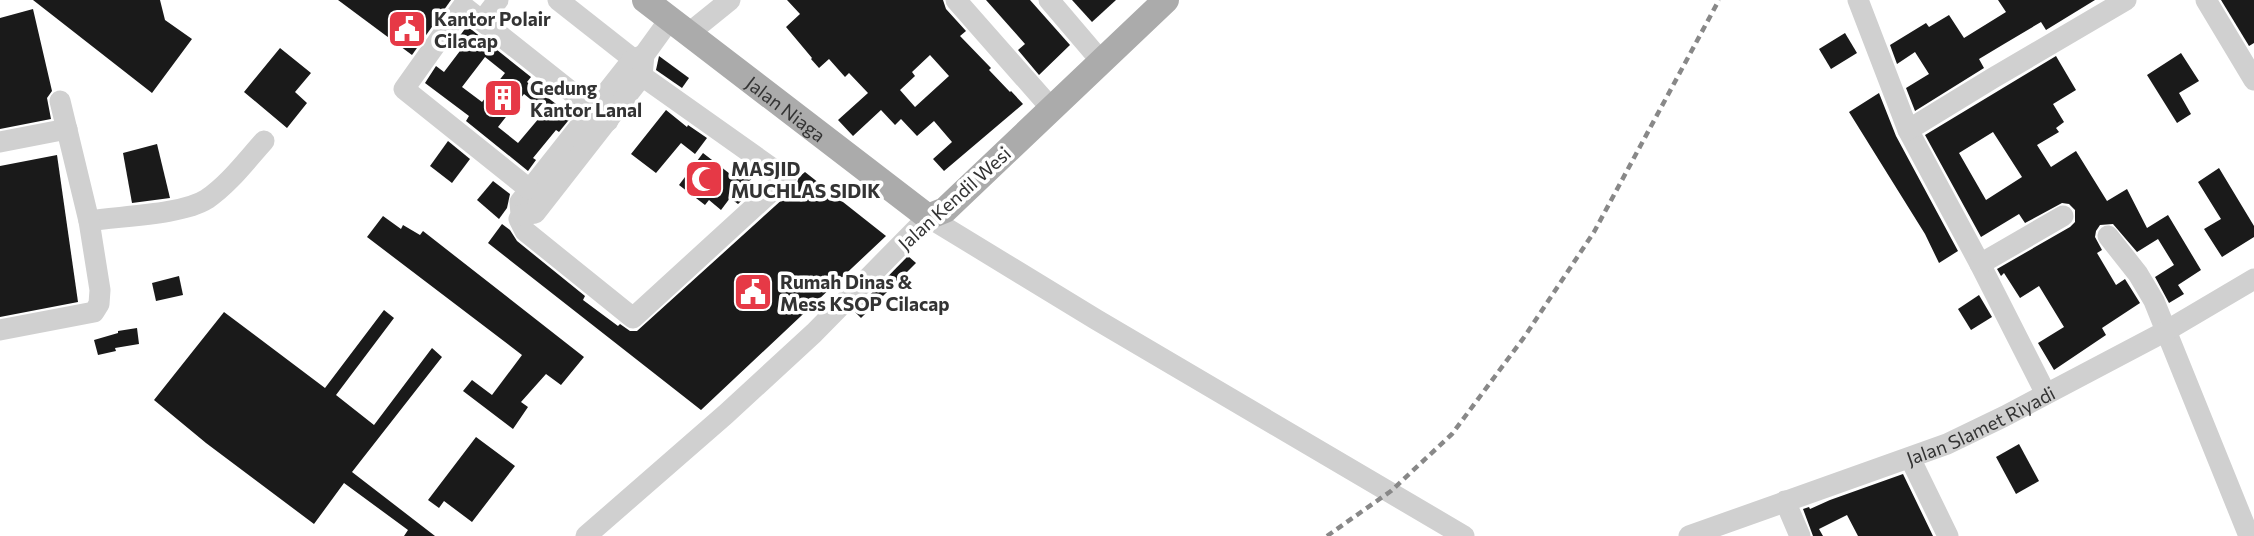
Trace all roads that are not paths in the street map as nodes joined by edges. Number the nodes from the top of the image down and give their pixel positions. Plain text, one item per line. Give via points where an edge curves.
1 (498, 0) edge
2 (558, 0) edge
3 (645, 0) edge
4 (730, 0) edge
5 (957, 0) edge
6 (1049, 0) edge
7 (1166, 0) edge
8 (1858, 0) edge
9 (2126, 0) edge
10 (2206, 0) edge
11 (465, 3) edge
12 (482, 21) junction
13 (679, 26) junction
14 (1101, 61) junction
15 (640, 63) junction
16 (2254, 80) edge
17 (60, 101) dead end
18 (1051, 108) junction
19 (600, 115) junction
20 (67, 129) junction
21 (1908, 130) junction
22 (264, 141) dead end
23 (0, 142) edge
24 (529, 190) junction
25 (522, 215) junction
26 (2063, 216) dead end
27 (928, 217) junction
28 (89, 221) junction
29 (2108, 236) dead end
30 (1980, 264) junction
31 (2254, 279) edge
32 (0, 330) edge
33 (2166, 331) junction
34 (2046, 394) junction
35 (1910, 458) junction
36 (1785, 501) junction
37 (586, 536) edge
38 (1464, 536) edge
39 (1689, 536) edge
40 (1800, 536) edge
41 (1948, 536) edge
42 (2249, 536) edge

1 - 12 street
2 - 15 street
3 - 13 main road, Jalan Niaga
4 - 13 street
5 - 18 street
6 - 14 street
7 - 14 main road, Jalan Kendil Wesi
8 - 21 street
9 - 21 street
10 - 16 street
11 - 12 street
11 - 24 street via 404,89
12 - 19 street
13 - 15 street
13 - 27 main road, Jalan Niaga
14 - 18 main road, Jalan Kendil Wesi
15 - 19 street
15 - 25 street via 786,178 633,318 531,237 520,224
17 - 20 street
18 - 27 main road, Jalan Kendil Wesi via 945,210
19 - 24 street
19 - 25 street via 535,213
20 - 23 street
20 - 28 street
21 - 30 street
22 - 28 street via 204,200 170,211
24 - 25 street via 520,202
26 - 30 street
27 - 37 street, Jalan Kendil Wesi via 804,342
27 - 38 street
28 - 32 street via 100,290 94,312
29 - 33 street via 2138,274
30 - 34 street
31 - 33 street, Jalan Slamet Riyadi
33 - 34 street, Jalan Slamet Riyadi
33 - 42 street
34 - 35 street, Jalan Slamet Riyadi
35 - 36 street, Jalan Slamet Riyadi
35 - 41 street
36 - 39 street, Jalan Slamet Riyadi
36 - 40 street

